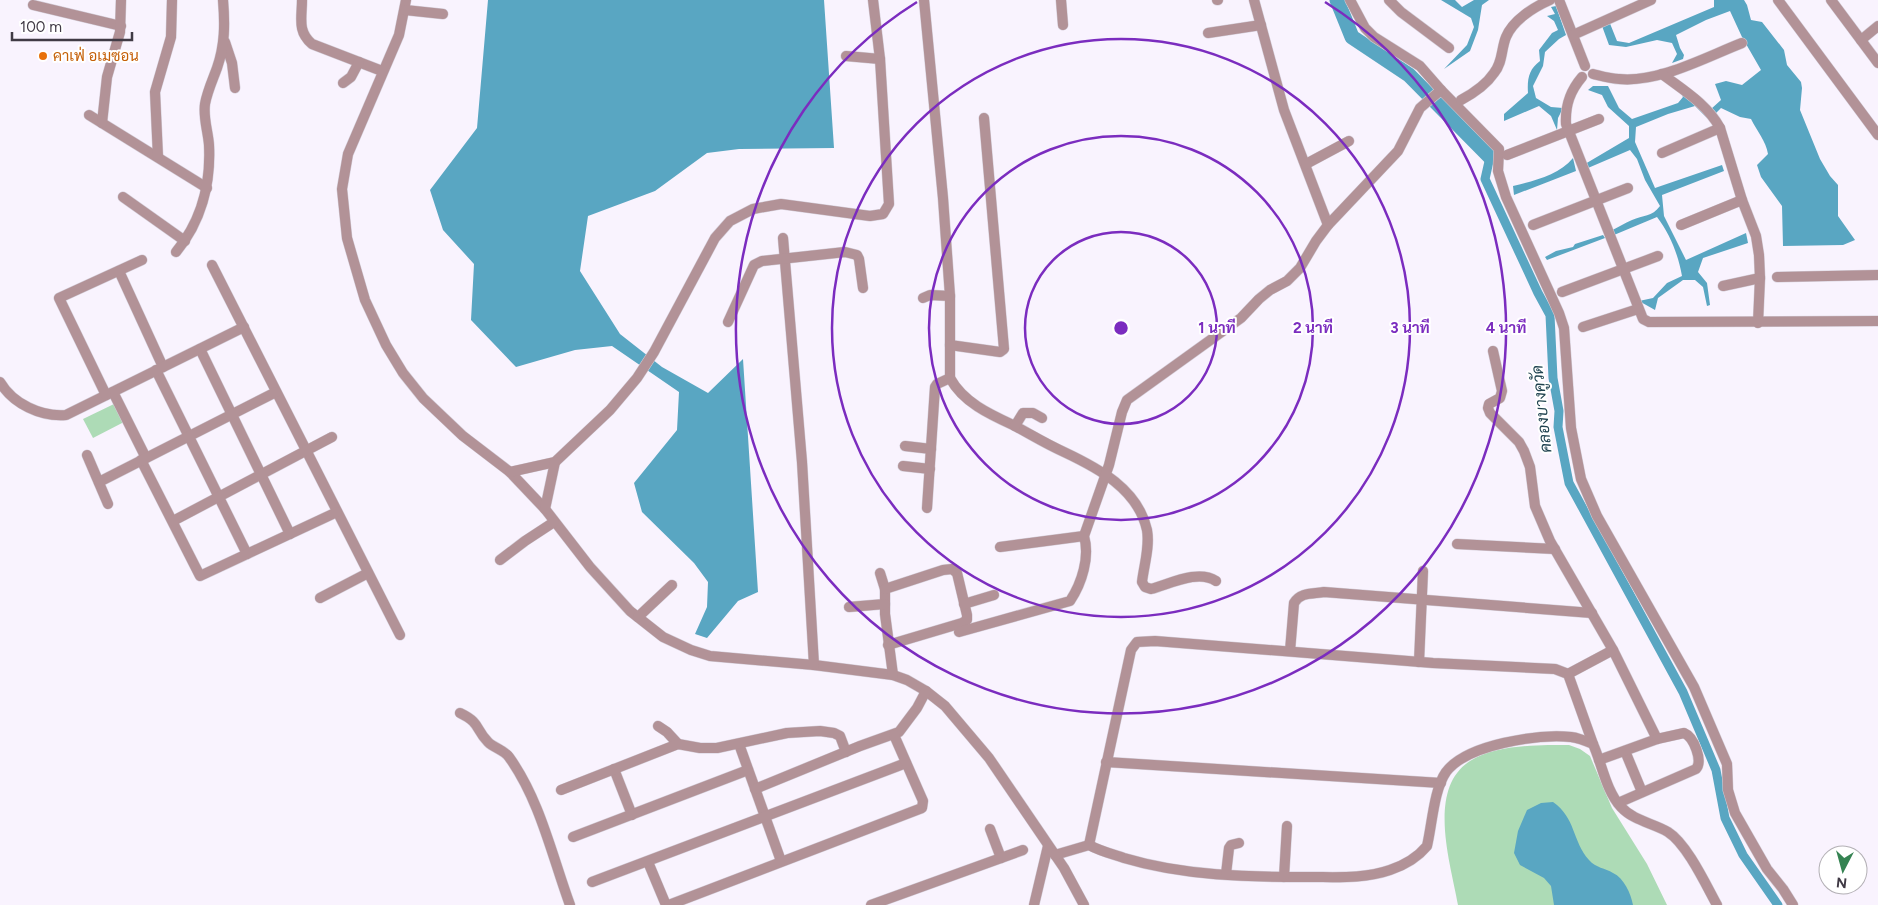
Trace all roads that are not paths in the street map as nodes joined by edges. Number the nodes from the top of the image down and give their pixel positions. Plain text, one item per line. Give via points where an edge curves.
1 (121, 0) edge
2 (172, 0) edge
3 (223, 0) edge
4 (302, 0) edge
5 (873, 0) edge
6 (924, 0) edge
7 (1061, 0) edge
8 (1254, 0) edge
9 (1350, 0) edge
10 (1389, 0) edge
11 (1558, 0) edge
12 (1651, 0) edge
13 (1778, 0) edge
14 (1831, 0) edge
15 (1548, 1) edge
16 (33, 5) dead end
17 (405, 5) edge
18 (443, 14) dead end
19 (1063, 25) dead end
20 (121, 26) junction
21 (1261, 26) junction
22 (1878, 26) edge
23 (1208, 33) dead end
24 (1573, 35) junction
25 (1861, 40) junction
26 (224, 41) junction
27 (1742, 43) dead end
28 (1449, 48) dead end
29 (846, 56) dead end
30 (880, 59) junction
31 (359, 62) junction
32 (1878, 63) edge
33 (382, 71) junction
34 (1587, 72) junction
35 (1662, 74) junction
36 (343, 83) dead end
37 (235, 88) dead end
38 (1439, 92) junction
39 (1461, 100) dead end
40 (89, 115) dead end
41 (984, 118) dead end
42 (1599, 119) dead end
43 (102, 123) junction
44 (1720, 128) junction
45 (1569, 132) junction
46 (1878, 135) edge
47 (1349, 141) dead end
48 (1662, 153) dead end
49 (1507, 155) dead end
50 (158, 157) junction
51 (1306, 164) junction
52 (207, 188) junction
53 (1628, 188) dead end
54 (123, 197) dead end
55 (1742, 200) junction
56 (1595, 201) junction
57 (1328, 225) junction
58 (1533, 225) dead end
59 (1682, 225) dead end
60 (783, 238) dead end
61 (185, 241) junction
62 (176, 252) dead end
63 (1658, 256) dead end
64 (785, 259) junction
65 (142, 260) dead end
66 (212, 265) dead end
67 (1623, 270) junction
68 (119, 271) junction
69 (1878, 275) edge
70 (1778, 277) dead end
71 (1760, 278) junction
72 (1723, 286) dead end
73 (864, 288) dead end
74 (1562, 292) dead end
75 (950, 296) junction
76 (923, 298) dead end
77 (1638, 309) junction
78 (1878, 321) edge
79 (728, 322) dead end
80 (1758, 323) junction
81 (1583, 327) dead end
82 (244, 328) junction
83 (950, 345) junction
84 (200, 349) junction
85 (1493, 351) dead end
86 (160, 369) junction
87 (950, 378) junction
88 (0, 382) edge
89 (276, 392) junction
90 (109, 394) junction
91 (232, 414) junction
92 (1042, 418) dead end
93 (1015, 426) junction
94 (189, 436) junction
95 (332, 437) dead end
96 (905, 446) dead end
97 (931, 450) junction
98 (307, 452) junction
99 (87, 455) dead end
100 (143, 459) junction
101 (555, 462) junction
102 (903, 466) dead end
103 (930, 469) junction
104 (510, 472) junction
105 (262, 475) junction
106 (1108, 476) junction
107 (99, 482) junction
108 (219, 497) junction
109 (108, 504) dead end
110 (927, 508) dead end
111 (544, 509) junction
112 (337, 512) junction
113 (173, 521) junction
114 (554, 522) junction
115 (290, 534) junction
116 (1084, 536) junction
117 (1457, 544) dead end
118 (1000, 547) dead end
119 (1555, 549) junction
120 (246, 554) junction
121 (500, 560) dead end
122 (1423, 571) dead end
123 (368, 573) junction
124 (880, 574) dead end
125 (1216, 580) dead end
126 (672, 585) dead end
127 (885, 589) junction
128 (994, 595) dead end
129 (320, 598) dead end
130 (1422, 600) junction
131 (885, 604) junction
132 (964, 604) junction
133 (849, 606) dead end
134 (1592, 613) junction
135 (638, 617) junction
136 (959, 632) dead end
137 (400, 636) dead end
138 (888, 644) junction
139 (1613, 650) junction
140 (1290, 651) junction
141 (1420, 662) junction
142 (814, 665) junction
143 (1568, 674) junction
144 (893, 675) junction
145 (926, 691) junction
146 (460, 712) dead end
147 (658, 726) dead end
148 (896, 733) junction
149 (1658, 739) junction
150 (678, 744) junction
151 (739, 744) junction
152 (1593, 744) junction
153 (1625, 751) junction
154 (846, 752) junction
155 (1599, 760) junction
156 (1106, 762) junction
157 (906, 763) junction
158 (614, 769) junction
159 (748, 770) junction
160 (1441, 783) junction
161 (755, 789) junction
162 (561, 790) dead end
163 (1642, 792) junction
164 (1618, 802) junction
165 (632, 815) junction
166 (765, 817) junction
167 (1287, 826) dead end
168 (990, 829) dead end
169 (573, 837) dead end
170 (1239, 843) dead end
171 (1088, 845) junction
172 (1048, 846) junction
173 (1023, 850) dead end
174 (1055, 855) junction
175 (1000, 858) junction
176 (782, 860) junction
177 (648, 862) junction
178 (1226, 874) junction
179 (1284, 877) junction
180 (592, 882) dead end
181 (889, 902) edge
182 (1035, 903) edge
183 (570, 905) edge
184 (667, 905) edge
185 (871, 905) edge
186 (1024, 905) edge
187 (1084, 905) edge
188 (1717, 905) edge
189 (1793, 905) edge

1 - 20 street
2 - 50 street via 171,37 156,92
3 - 26 street
4 - 31 street via 305,38 312,44
5 - 30 street
6 - 75 street via 944,198
7 - 19 street
8 - 21 street
9 - 38 street via 1365,28 1420,66
10 - 28 street
11 - 24 street
12 - 24 street
13 - 46 street
14 - 25 street
15 - 39 street via 1514,25 1506,36 1502,60 1495,73
16 - 20 street
17 - 18 street
17 - 33 street via 399,35
20 - 43 street via 107,78
21 - 23 street
21 - 51 street via 1284,110
22 - 25 street
24 - 34 street
25 - 32 street
26 - 37 street via 232,63
26 - 52 street via 205,104 209,144
27 - 35 street
29 - 30 street
30 - 101 street via 889,204 883,214 870,216 780,204 753,208 730,221 715,238 637,378 610,410
31 - 33 street
31 - 36 street via 351,77
33 - 104 street via 348,154 342,189 347,238 365,300 386,346 424,398 463,436
34 - 35 street via 1619,79
34 - 45 street via 1569,96 1565,112
35 - 44 street via 1700,103
38 - 57 street via 1420,108 1398,151
38 - 189 street via 1498,149 1498,171 1506,196 1564,328 1571,428 1580,479 1597,516 1694,687 1727,764 1728,790 1735,814 1767,869
40 - 43 street
41 - 83 street via 1004,349 1000,352
42 - 45 street
43 - 50 street
44 - 48 street
44 - 55 street
45 - 49 street
45 - 56 street
47 - 51 street
50 - 52 street
51 - 57 street
52 - 61 street via 194,226
53 - 56 street
54 - 61 street
55 - 59 street
55 - 71 street via 1756,236
56 - 58 street
56 - 67 street
57 - 106 street via 1300,268 1287,281 1270,290 1241,318 1127,400
60 - 64 street
61 - 62 street
63 - 67 street
64 - 73 street via 845,252 857,255
64 - 79 street via 754,265
64 - 142 street
65 - 68 street
66 - 82 street
67 - 74 street
67 - 77 street
68 - 86 street
68 - 90 street via 59,298
69 - 70 street
71 - 72 street
71 - 80 street
75 - 76 street
75 - 83 street
77 - 80 street via 1641,317 1649,322
77 - 81 street
78 - 80 street
82 - 84 street
82 - 89 street
83 - 87 street
84 - 86 street
84 - 91 street
85 - 119 street via 1502,391 1500,398 1488,408 1524,451 1537,511
86 - 90 street
86 - 94 street
87 - 93 street via 956,390 986,412
87 - 97 street via 935,387
88 - 90 street via 14,399 57,416 66,415
89 - 91 street
89 - 98 street
90 - 100 street
91 - 94 street
91 - 105 street
92 - 93 street via 1023,413
93 - 106 street
94 - 100 street
94 - 108 street
95 - 98 street
96 - 97 street
97 - 103 street
98 - 105 street
98 - 112 street
99 - 107 street
100 - 107 street
100 - 113 street
101 - 104 street
101 - 111 street
102 - 103 street
103 - 110 street
104 - 111 street
105 - 108 street
105 - 115 street
106 - 116 street
106 - 125 street via 1134,500 1147,530 1148,549 1142,582 1145,587 1151,589 1196,576
107 - 109 street
108 - 113 street
108 - 120 street
111 - 114 street
112 - 115 street
112 - 123 street
113 - 120 street via 200,576
114 - 121 street
114 - 135 street via 590,567
115 - 120 street
116 - 118 street
116 - 136 street via 1085,567 1070,601
117 - 119 street
119 - 134 street
122 - 130 street
123 - 129 street
123 - 137 street
124 - 127 street
126 - 135 street
127 - 131 street
127 - 132 street via 952,569
128 - 132 street
130 - 134 street
130 - 140 street via 1324,592 1303,595 1294,603
130 - 141 street
131 - 133 street
131 - 138 street
132 - 138 street via 966,622
134 - 139 street
135 - 142 street via 663,636 710,656
138 - 144 street
139 - 143 street
139 - 149 street
140 - 141 street
140 - 156 street via 1137,642 1131,650
141 - 143 street via 1556,669
142 - 144 street
143 - 152 street
144 - 145 street
145 - 148 street
145 - 172 street via 945,706 989,758
146 - 183 street via 478,724 483,737 508,756 531,795
147 - 150 street
148 - 154 street
148 - 157 street
149 - 153 street
149 - 163 street via 1684,733 1688,735 1700,764 1696,769
150 - 151 street via 717,748
150 - 158 street
151 - 154 street via 787,733 820,731 840,736
151 - 159 street
152 - 155 street
152 - 160 street via 1573,737 1556,736 1498,744 1468,754 1447,772
153 - 155 street
153 - 163 street
154 - 161 street
155 - 164 street
156 - 160 street
156 - 171 street
157 - 166 street
157 - 176 street via 923,801 922,808
158 - 162 street
158 - 165 street
159 - 161 street
159 - 165 street
160 - 179 street via 1427,846 1408,863 1361,877
161 - 166 street
163 - 164 street
164 - 188 street via 1632,816 1668,832 1680,842
165 - 169 street
166 - 176 street
166 - 177 street
167 - 179 street
168 - 175 street
170 - 178 street via 1229,848
171 - 174 street
171 - 178 street via 1142,863
172 - 174 street
172 - 182 street
173 - 175 street
174 - 187 street
175 - 181 street
176 - 184 street
177 - 180 street
177 - 184 street
178 - 179 street
181 - 185 street
182 - 186 street

